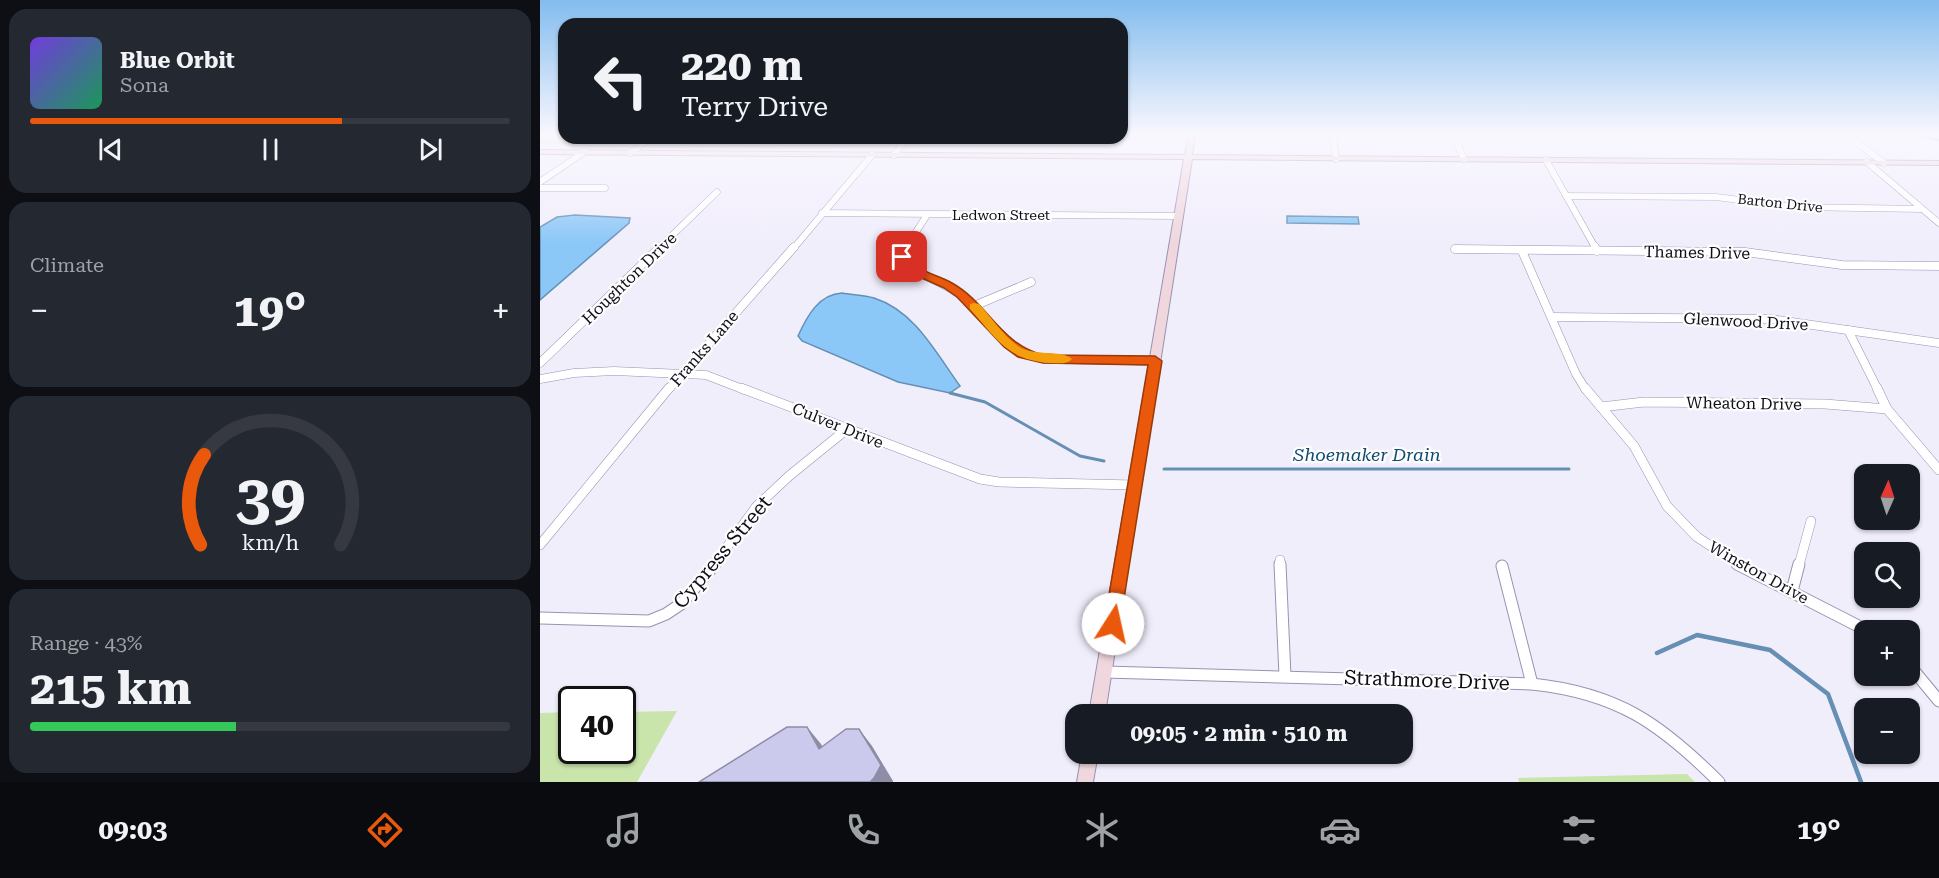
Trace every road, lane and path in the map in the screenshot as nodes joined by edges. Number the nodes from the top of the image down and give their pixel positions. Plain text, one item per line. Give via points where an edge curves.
1 (555, 171) edge
2 (858, 171) edge
3 (1186, 171) edge
4 (1552, 171) edge
5 (1878, 171) edge
6 (540, 182) edge
7 (540, 188) edge
8 (605, 188) dead end
9 (717, 192) dead end
10 (1566, 196) junction
11 (1922, 209) junction
12 (822, 213) junction
13 (927, 215) junction
14 (1179, 216) junction
15 (1939, 223) edge
16 (1455, 249) dead end
17 (1522, 251) junction
18 (1597, 251) junction
19 (1939, 266) edge
20 (1031, 282) dead end
21 (974, 306) junction
22 (1552, 317) junction
23 (1848, 330) junction
24 (1939, 343) edge
25 (1155, 361) junction
26 (540, 363) edge
27 (683, 372) junction
28 (540, 379) edge
29 (1601, 406) junction
30 (1887, 409) junction
31 (847, 429) junction
32 (1939, 470) edge
33 (1135, 485) junction
34 (1811, 521) dead end
35 (540, 545) edge
36 (1280, 560) dead end
37 (1502, 566) dead end
38 (1792, 591) junction
39 (540, 618) edge
40 (1854, 624) edge
41 (1105, 672) junction
42 (1285, 676) junction
43 (1920, 678) edge
44 (1532, 684) junction
45 (1939, 701) edge
46 (1099, 704) edge
47 (1088, 764) edge
48 (1085, 782) edge
49 (1719, 782) edge

1 - 6 street
2 - 12 street, Franks Lane
3 - 14 street
4 - 10 street
5 - 11 street
7 - 8 street
9 - 26 street, Houghton Drive
10 - 11 street, Barton Drive via 1716,197 1802,208
10 - 18 street
11 - 15 street
12 - 13 street, Ledwon Street
12 - 27 street, Franks Lane
13 - 14 street, Ledwon Street
13 - 21 street via 903,254 904,265 948,286
14 - 25 street
16 - 17 street, Thames Drive
17 - 18 street, Thames Drive
17 - 22 street, Winston Drive
18 - 19 street, Thames Drive via 1745,252 1842,265
20 - 21 street
21 - 25 street via 1009,345 1028,356
22 - 23 street, Glenwood Drive via 1753,318
22 - 29 street, Winston Drive via 1576,374
23 - 24 street, Glenwood Drive
23 - 30 street
25 - 33 street
27 - 28 street, Culver Drive via 605,371
27 - 31 street, Culver Drive via 718,377
27 - 35 street, Franks Lane
29 - 30 street, Wheaton Drive via 1655,402 1825,404
29 - 38 street, Winston Drive via 1634,446 1664,501 1683,524 1721,554
30 - 32 street
31 - 33 street, Culver Drive via 980,479
31 - 39 street, Cypress Street via 756,508 677,610 648,621
33 - 41 street
34 - 38 street
36 - 42 street
37 - 44 street
38 - 40 street, Winston Drive
41 - 42 street, Strathmore Drive
41 - 46 street
42 - 44 street, Strathmore Drive
43 - 45 street
44 - 49 street, Strathmore Drive via 1576,689 1616,702 1674,740
47 - 48 street

